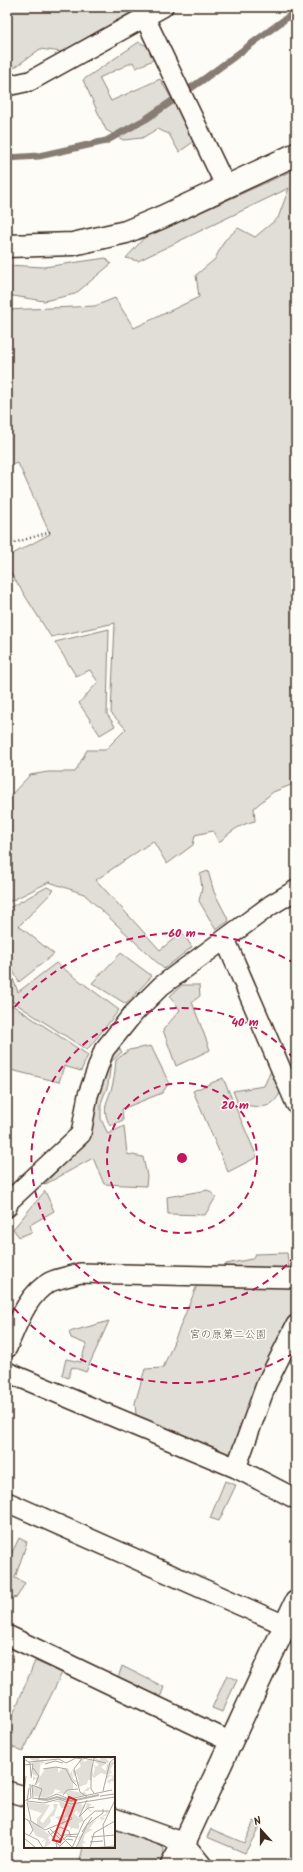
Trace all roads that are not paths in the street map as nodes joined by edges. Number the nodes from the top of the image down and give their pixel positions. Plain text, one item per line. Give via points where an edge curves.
1 (163, 7) edge
2 (145, 18) junction
3 (7, 86) edge
4 (296, 154) edge
5 (226, 187) junction
6 (7, 246) edge
7 (296, 890) edge
8 (225, 939) junction
9 (296, 1104) edge
10 (7, 1207) edge
11 (296, 1278) edge
12 (296, 1325) edge
13 (7, 1348) edge
14 (7, 1372) edge
15 (236, 1468) junction
16 (296, 1499) edge
17 (7, 1502) edge
18 (296, 1602) edge
19 (290, 1627) edge
20 (7, 1635) edge
21 (231, 1742) junction
22 (7, 1791) edge
23 (24, 1796) edge
24 (115, 1818) edge
25 (184, 1843) junction
26 (172, 1865) edge
27 (202, 1865) edge

1 - 2 street
2 - 3 street via 30,81
2 - 5 street
4 - 5 street
5 - 6 street via 126,232 74,244
7 - 8 street
8 - 9 street
8 - 10 street via 161,986 133,1014 104,1050 88,1095 81,1134 10,1201
11 - 13 street via 80,1273 50,1282 35,1294 21,1316
12 - 15 street via 266,1385
14 - 15 street
15 - 16 street
17 - 19 street
18 - 19 street
19 - 21 street
20 - 21 street
21 - 25 street
22 - 23 street
24 - 25 street
25 - 26 street
25 - 27 street

